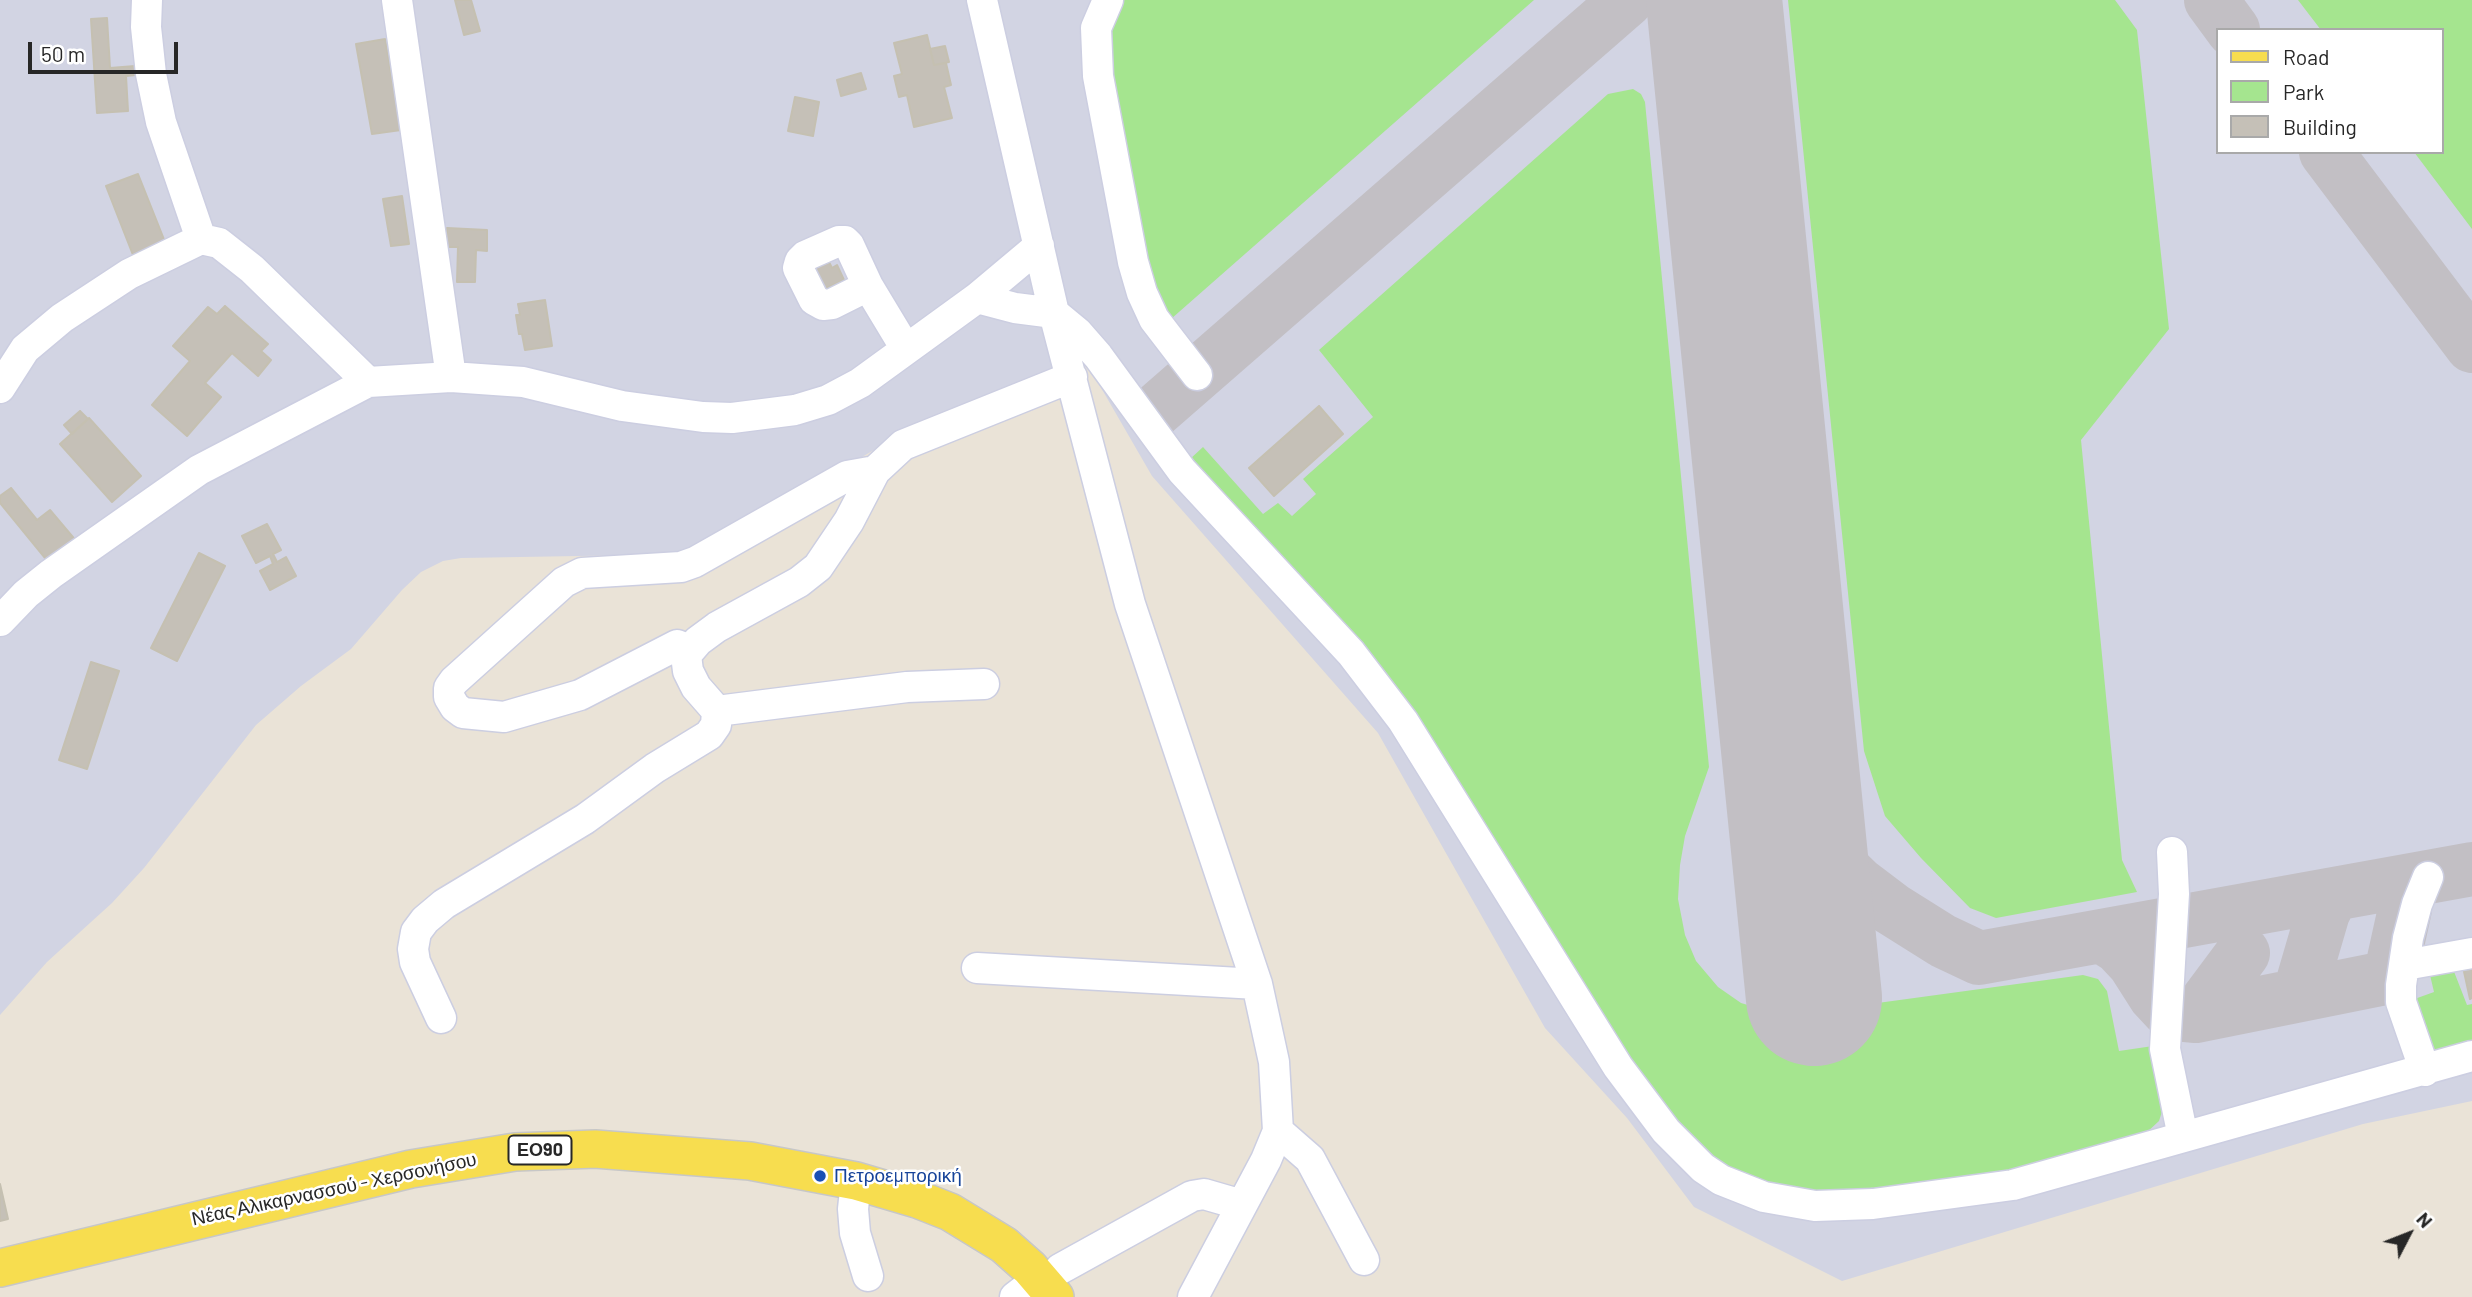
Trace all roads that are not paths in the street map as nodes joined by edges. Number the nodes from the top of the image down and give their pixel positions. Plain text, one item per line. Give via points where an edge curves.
1 (147, 0) edge
2 (982, 0) edge
3 (1108, 0) edge
4 (395, 4) edge
5 (201, 239) junction
6 (1039, 246) junction
7 (868, 286) dead end
8 (977, 298) junction
9 (1054, 313) junction
10 (906, 349) junction
11 (1198, 375) dead end
12 (451, 377) junction
13 (1072, 377) junction
14 (368, 382) junction
15 (0, 388) edge
16 (875, 471) junction
17 (0, 621) edge
18 (690, 650) junction
19 (984, 684) dead end
20 (717, 711) junction
21 (2172, 852) dead end
22 (2428, 877) dead end
23 (2472, 953) edge
24 (2405, 965) junction
25 (977, 968) dead end
26 (1257, 984) junction
27 (441, 1018) dead end
28 (2472, 1056) edge
29 (2425, 1071) junction
30 (1278, 1131) junction
31 (2183, 1138) junction
32 (856, 1181) junction
33 (1242, 1205) junction
34 (1364, 1260) dead end
35 (0, 1268) edge
36 (868, 1276) dead end
37 (1038, 1288) edge
38 (1193, 1297) edge

1 - 5 street via 146,27 161,122
2 - 6 street
3 - 11 street via 1096,28 1098,76 1133,262 1154,319
4 - 12 street
5 - 14 street via 219,243 252,269
5 - 15 street via 129,274 62,318 25,349
6 - 8 street
6 - 9 street
7 - 10 street
8 - 9 street
8 - 10 street
9 - 13 street
9 - 31 street via 1098,356 1182,471 1351,653 1403,721 1618,1067 1666,1131 1703,1168 1764,1197 1815,1206 1873,1204 2013,1185
10 - 12 street via 828,400 794,410 732,418 622,406 523,382
12 - 14 street
13 - 16 street via 903,445
13 - 26 street via 1130,604
14 - 17 street via 200,470 51,574
16 - 18 street via 818,567 717,627
16 - 18 street via 847,476 681,567 582,573 564,582 454,681 449,697 463,713 504,717 580,695 677,645
18 - 20 street via 686,655 688,671
19 - 20 street via 906,687
20 - 27 street via 716,725 709,734 425,920 412,949
21 - 31 street via 2165,1049
22 - 24 street via 2411,926
23 - 24 street
24 - 29 street via 2401,1002
25 - 26 street
26 - 30 street via 1274,1062
28 - 29 street
29 - 31 street
30 - 33 street
30 - 34 street via 1310,1159
32 - 35 main road, Νέας Αλικαρνασσού - Χερσονήσου / ΕΟ90 via 750,1161 656,1152 515,1152 375,1177
32 - 36 street via 855,1233
32 - 37 main road, Νέας Αλικαρνασσού - Χερσονήσου / ΕΟ90 via 917,1199 966,1221 1030,1268
33 - 37 street via 1204,1194 1192,1196
33 - 38 street

